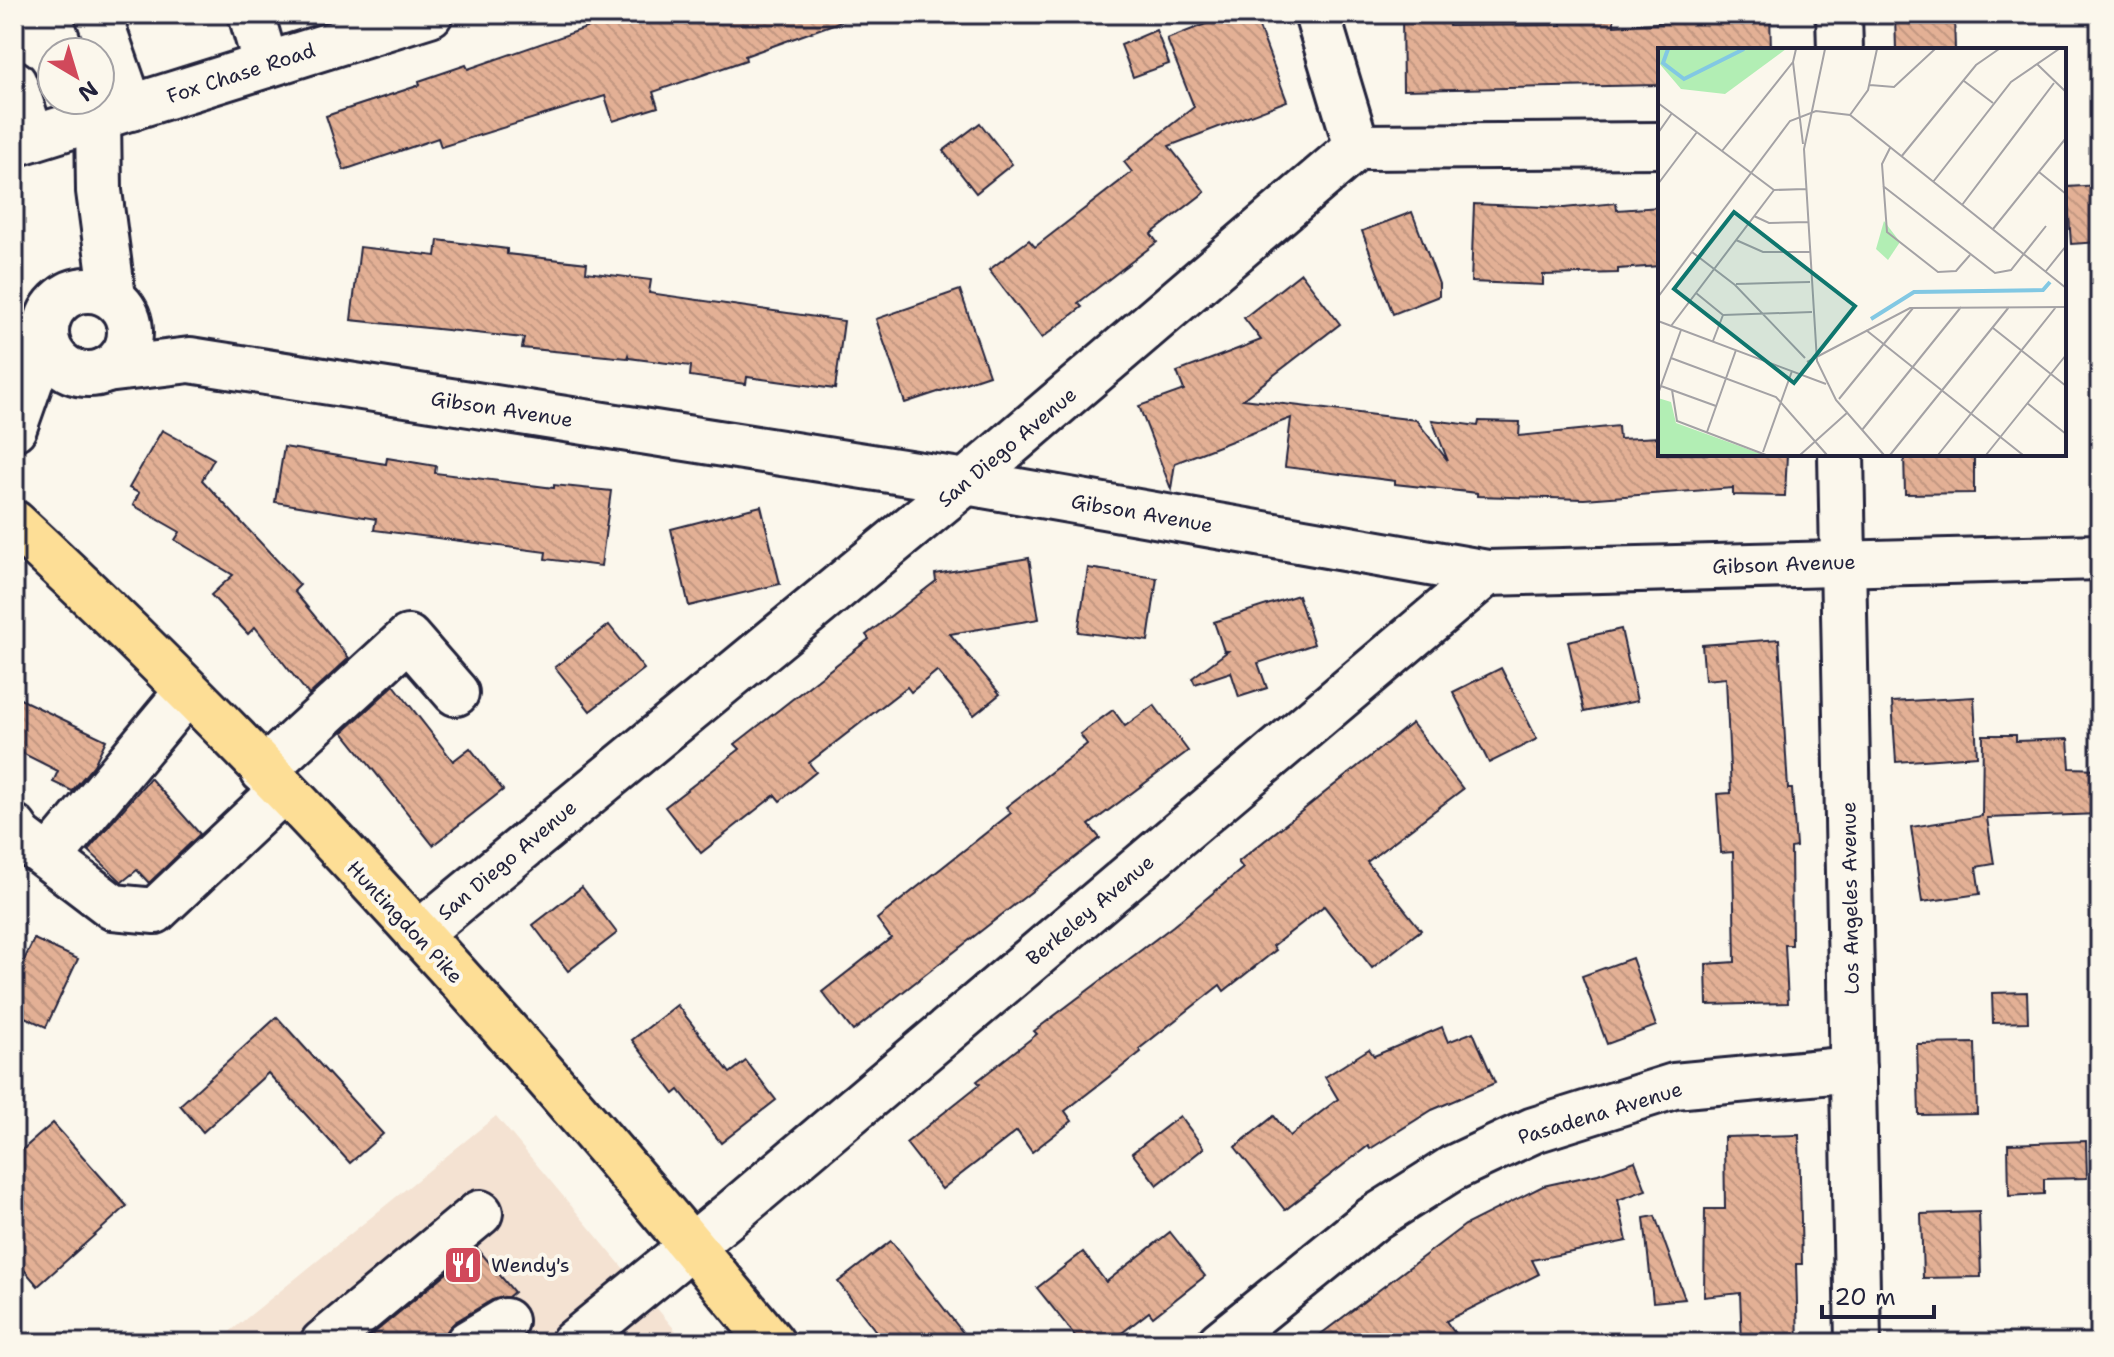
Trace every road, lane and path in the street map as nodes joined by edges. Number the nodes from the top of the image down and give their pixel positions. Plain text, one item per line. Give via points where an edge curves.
1 (98, 14) edge
2 (251, 14) edge
3 (430, 14) edge
4 (1317, 14) edge
5 (1839, 14) edge
6 (102, 36) edge
7 (1840, 48) edge
8 (266, 65) junction
9 (14, 83) edge
10 (116, 113) edge
11 (105, 116) edge
12 (114, 116) edge
13 (23, 141) edge
14 (1658, 145) edge
15 (1357, 147) junction
16 (99, 191) junction
17 (120, 307) junction
18 (41, 323) edge
19 (190, 360) junction
20 (94, 372) junction
21 (16, 424) edge
22 (1841, 456) edge
23 (966, 482) junction
24 (14, 523) edge
25 (2100, 557) edge
26 (1843, 561) junction
27 (1487, 573) junction
28 (187, 692) junction
29 (456, 693) dead end
30 (272, 781) junction
31 (14, 827) edge
32 (50, 857) junction
33 (418, 934) junction
34 (1853, 1069) junction
35 (480, 1213) dead end
36 (692, 1245) junction
37 (505, 1321) dead end
38 (323, 1343) edge
39 (468, 1343) edge
40 (573, 1343) edge
41 (772, 1343) edge
42 (1220, 1343) edge
43 (1858, 1343) edge

1 - 6 street
2 - 8 street
3 - 8 street, Fox Chase Road
4 - 15 street
5 - 7 street
8 - 10 street, Fox Chase Road
9 - 13 street
11 - 13 street, Fox Chase Road
12 - 16 street
14 - 15 street
15 - 23 street, San Diego Avenue
16 - 17 street
16 - 18 street
17 - 18 street via 86,289
17 - 19 street
17 - 20 street via 130,336 126,350
18 - 20 street via 57,361
18 - 21 street
19 - 20 street
19 - 23 street, Gibson Avenue
20 - 21 street
22 - 26 street, Los Angeles Avenue
23 - 27 street, Gibson Avenue
23 - 33 street, San Diego Avenue
24 - 28 main road, Huntingdon Pike
25 - 26 street, Gibson Avenue
26 - 27 street, Gibson Avenue
26 - 34 street, Los Angeles Avenue
27 - 36 street, Berkeley Avenue
28 - 30 main road, Huntingdon Pike
28 - 32 street
29 - 30 street via 408,638
30 - 32 street via 155,911 113,907
30 - 33 main road, Huntingdon Pike
31 - 32 street
33 - 36 main road, Huntingdon Pike
34 - 42 street, Pasadena Avenue via 1674,1086 1534,1130 1453,1168 1374,1218
34 - 43 street, Los Angeles Avenue
35 - 38 street
36 - 40 street, Berkeley Avenue
36 - 41 main road, Huntingdon Pike
37 - 39 street

